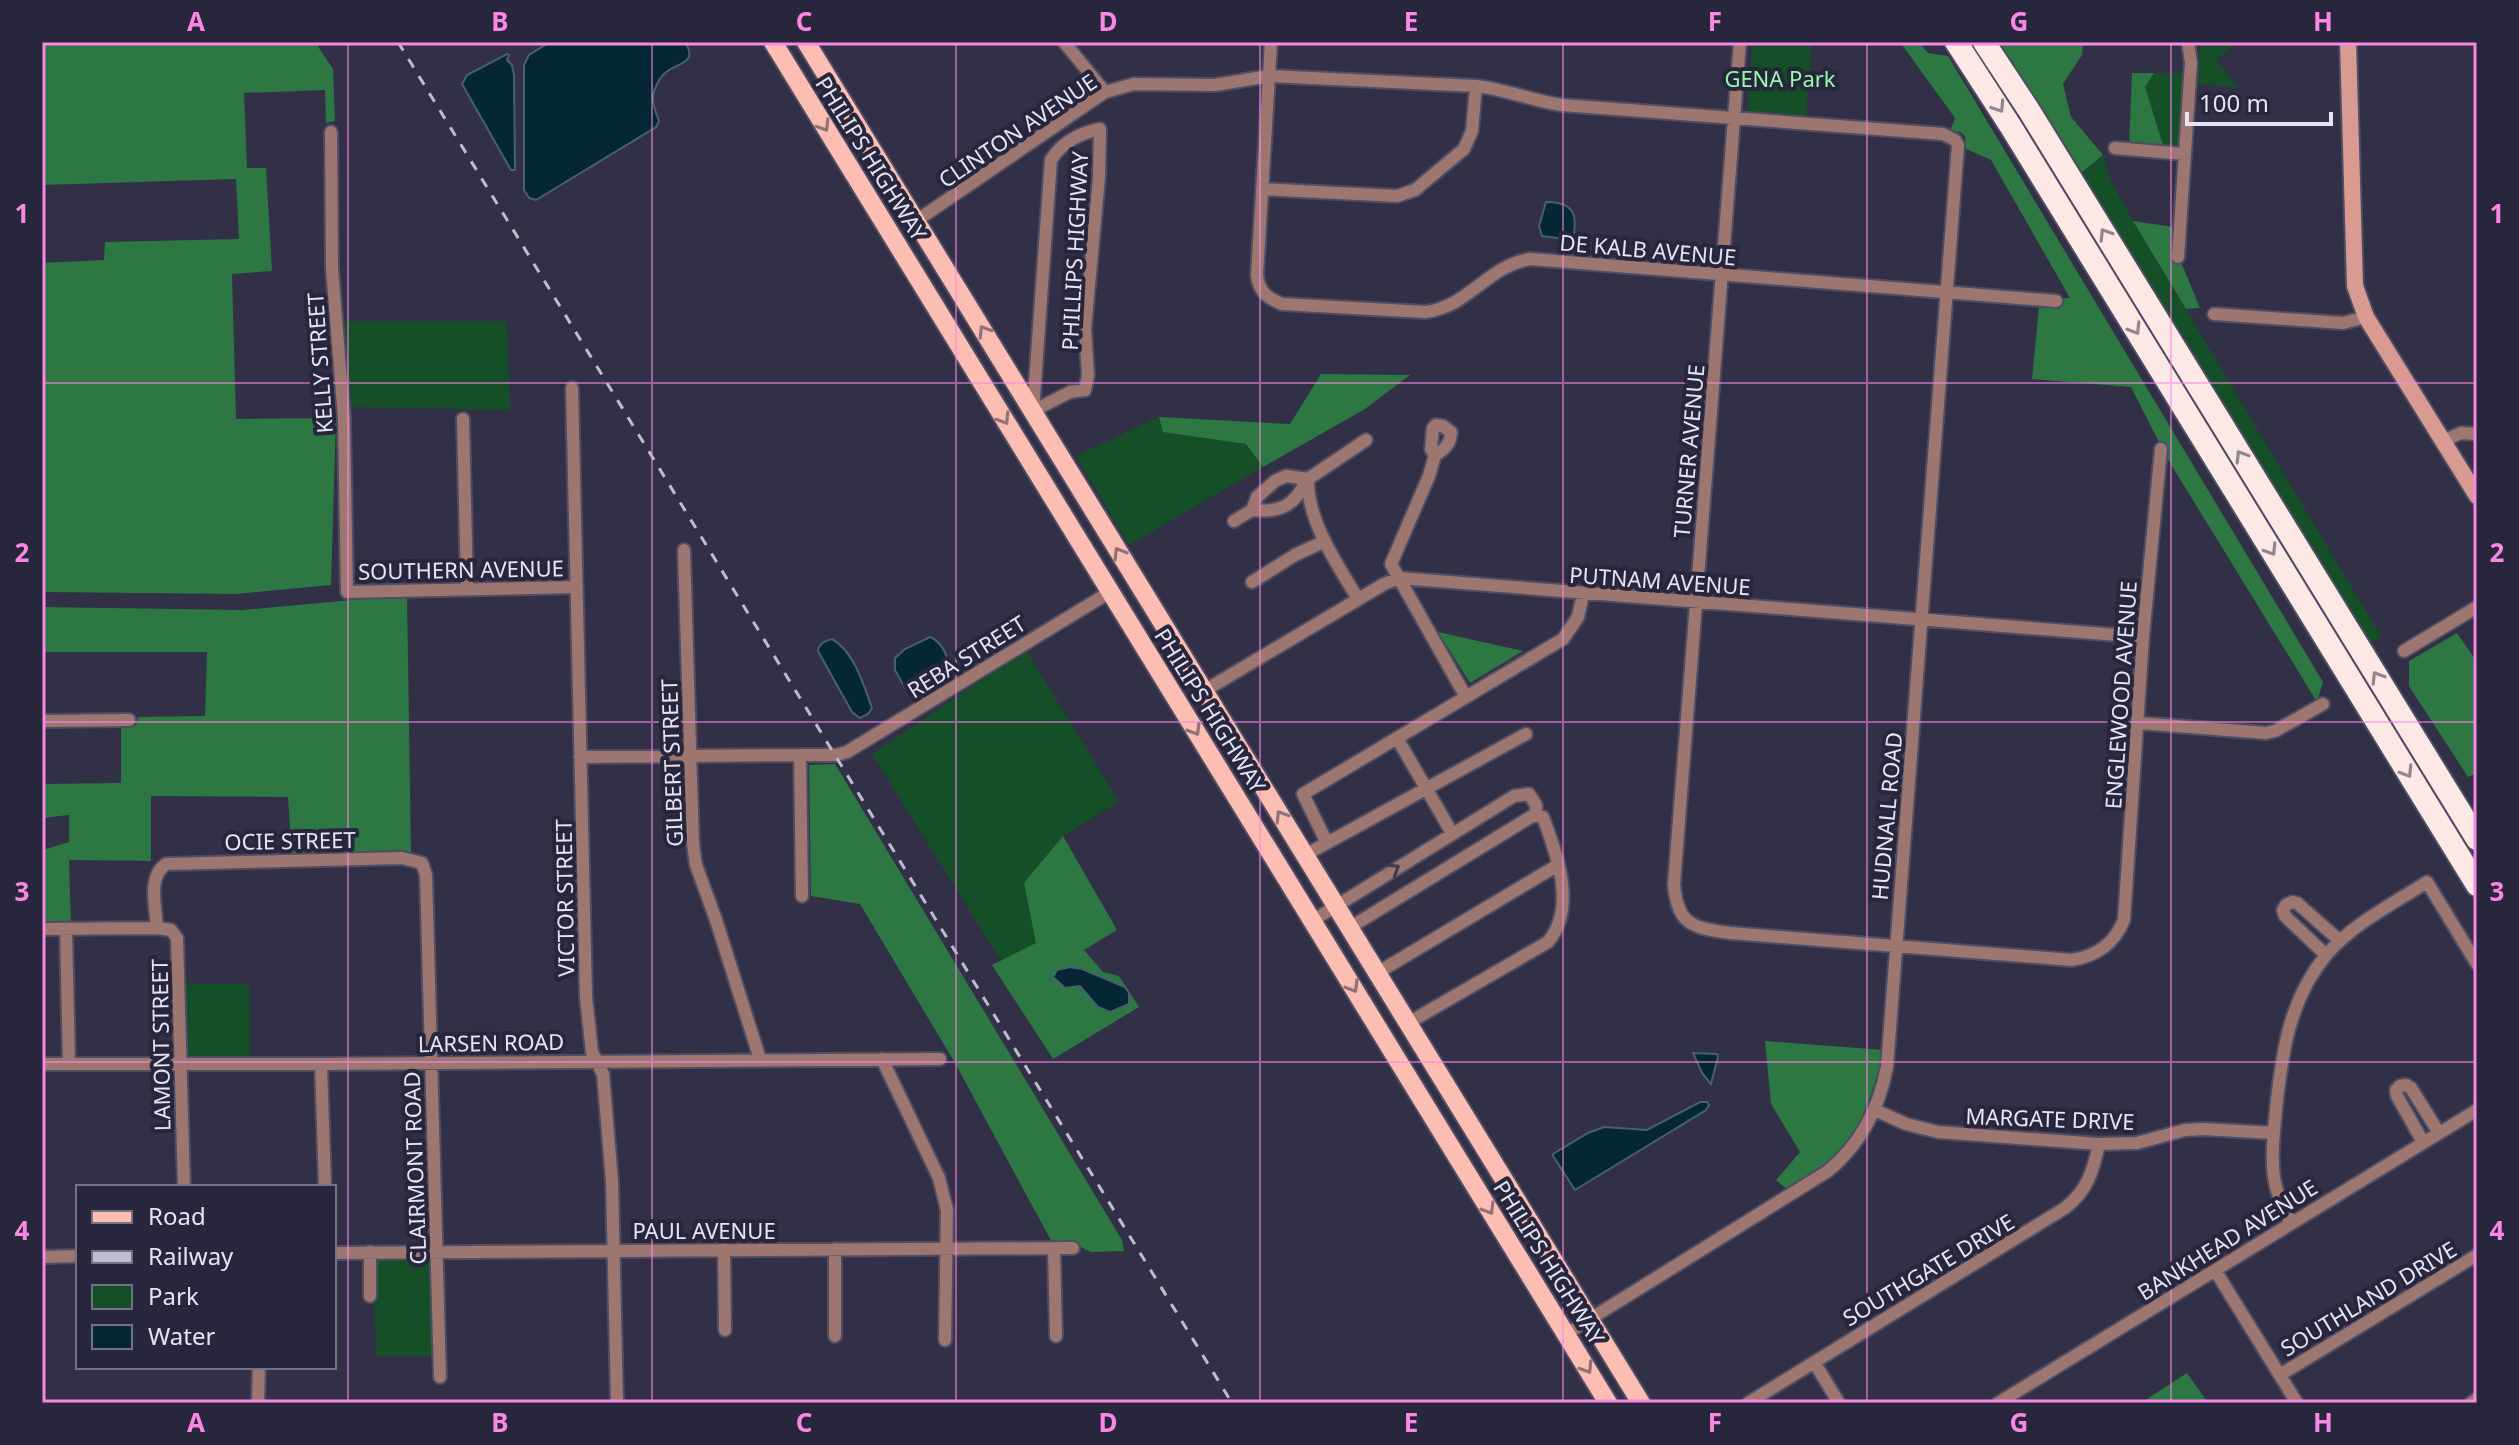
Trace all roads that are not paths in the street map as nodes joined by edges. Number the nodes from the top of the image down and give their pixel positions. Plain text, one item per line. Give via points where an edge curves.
1 (773, 42) edge
2 (806, 42) edge
3 (1064, 42) edge
4 (1271, 42) edge
5 (1740, 42) edge
6 (1956, 42) edge
7 (1984, 42) edge
8 (2188, 42) edge
9 (2198, 42) edge
10 (2348, 42) edge
11 (2191, 63) junction
12 (1269, 76) junction
13 (1476, 86) junction
14 (1105, 92) junction
15 (1734, 117) junction
16 (331, 132) dead end
17 (1955, 140) joint
18 (2115, 148) dead end
19 (2184, 154) junction
20 (1262, 189) junction
21 (916, 221) junction
22 (2178, 257) dead end
23 (1722, 275) junction
24 (1947, 292) junction
25 (2056, 301) dead end
26 (2214, 314) dead end
27 (2366, 317) junction
28 (572, 388) dead end
29 (1033, 411) junction
30 (463, 419) dead end
31 (2477, 434) edge
32 (1366, 440) dead end
33 (2443, 441) junction
34 (2161, 449) dead end
35 (1435, 455) dead end
36 (1308, 479) junction
37 (1275, 481) junction
38 (2477, 496) edge
39 (1284, 506) junction
40 (1252, 510) junction
41 (1234, 521) dead end
42 (1325, 541) junction
43 (684, 550) dead end
44 (1399, 578) junction
45 (1252, 582) dead end
46 (577, 587) junction
47 (467, 588) junction
48 (347, 592) joint
49 (1110, 592) junction
50 (1583, 594) junction
51 (1358, 599) junction
52 (1696, 603) junction
53 (2477, 607) edge
54 (1921, 620) junction
55 (1164, 626) junction
56 (2143, 637) junction
57 (2404, 651) dead end
58 (1149, 655) junction
59 (1204, 691) junction
60 (1466, 697) junction
61 (2323, 704) dead end
62 (129, 720) dead end
63 (42, 721) edge
64 (2138, 723) junction
65 (1526, 734) dead end
66 (1397, 738) junction
67 (800, 755) junction
68 (690, 756) junction
69 (580, 757) junction
70 (1428, 789) junction
71 (1536, 816) junction
72 (1452, 833) junction
73 (2477, 839) edge
74 (1327, 843) junction
75 (1305, 855) junction
76 (422, 863) joint
77 (1558, 865) junction
78 (160, 869) joint
79 (2477, 885) edge
80 (802, 896) dead end
81 (1336, 906) junction
82 (1312, 921) junction
83 (157, 928) junction
84 (1349, 928) junction
85 (42, 929) edge
86 (66, 929) junction
87 (2340, 941) junction
88 (1896, 946) junction
89 (2326, 955) junction
90 (2477, 964) edge
91 (1377, 973) junction
92 (1408, 1023) junction
93 (760, 1059) junction
94 (882, 1059) junction
95 (940, 1059) dead end
96 (596, 1061) junction
97 (431, 1063) junction
98 (42, 1064) edge
99 (69, 1064) junction
100 (181, 1064) junction
101 (321, 1064) junction
102 (1875, 1110) junction
103 (2477, 1110) edge
104 (2274, 1133) junction
105 (2439, 1133) junction
106 (2423, 1142) junction
107 (2099, 1144) junction
108 (184, 1185) edge
109 (325, 1185) edge
110 (2291, 1223) junction
111 (945, 1248) junction
112 (1073, 1248) dead end
113 (835, 1249) junction
114 (1054, 1249) junction
115 (615, 1250) junction
116 (724, 1250) junction
117 (436, 1251) junction
118 (370, 1252) junction
119 (336, 1253) edge
120 (2477, 1255) edge
121 (76, 1256) edge
122 (42, 1257) edge
123 (2215, 1270) junction
124 (370, 1296) dead end
125 (1589, 1319) junction
126 (725, 1330) dead end
127 (1566, 1334) junction
128 (835, 1336) dead end
129 (1056, 1336) dead end
130 (945, 1340) dead end
131 (1814, 1362) junction
132 (259, 1369) edge
133 (2280, 1375) junction
134 (440, 1377) dead end
135 (2477, 1399) edge
136 (258, 1403) edge
137 (617, 1403) edge
138 (1608, 1403) edge
139 (1641, 1403) edge
140 (1748, 1403) edge
141 (1839, 1403) edge
142 (1998, 1403) edge
143 (2297, 1403) edge
144 (2471, 1403) edge

1 -> 49 main road, PHILIPS HIGHWAY
2 - 21 main road, PHILIPS HIGHWAY
3 - 14 street
4 - 12 street
5 - 15 street, TURNER AVENUE
6 -> 79 highway
73 -> 7 highway
8 - 11 street
9 - 11 street
10 - 27 main road via 2353,269
11 - 19 street
12 - 13 street, CLINTON AVENUE
12 - 14 street, CLINTON AVENUE via 1201,85 1134,84
12 - 20 street
13 - 15 street, CLINTON AVENUE via 1562,105
13 - 20 street via 1470,141 1415,190 1397,196
14 - 21 street, CLINTON AVENUE
15 - 17 street, CLINTON AVENUE via 1943,134
15 - 23 street, TURNER AVENUE
16 - 48 street, KELLY STREET
17 - 24 street, HUDNALL ROAD via 1959,150
18 - 19 street
19 - 22 street
20 - 23 street, DE KALB AVENUE via 1258,286 1282,304 1425,312 1451,306 1502,267 1530,259
29 -> 21 main road, PHILIPS HIGHWAY
23 - 24 street, DE KALB AVENUE
23 - 52 street, TURNER AVENUE
24 - 25 street, DE KALB AVENUE
24 - 54 street, HUDNALL ROAD
26 - 27 street via 2343,323
27 - 33 main road
28 - 46 street, VICTOR STREET
29 - 29 street, PHILLIPS HIGHWAY via 1051,160 1062,145 1100,129 1085,390
55 -> 29 main road, PHILIPS HIGHWAY
30 - 47 street
31 - 33 street via 2461,433
32 - 36 street
33 - 38 main road
34 - 56 street, ENGLEWOOD AVENUE
35 - 44 street via 1391,564
36 - 37 street via 1286,476
36 - 39 street via 1299,497
36 - 42 street via 1309,498
37 - 39 street
37 - 40 street via 1257,497
39 - 40 street
40 - 41 street
42 - 45 street
42 - 51 street
43 - 68 street, GILBERT STREET
44 - 50 street, PUTNAM AVENUE
44 - 51 street
44 - 60 street
46 - 47 street, SOUTHERN AVENUE
46 - 69 street, VICTOR STREET
47 - 48 street, SOUTHERN AVENUE
49 - 55 main road via 1134,594 1152,620
49 - 58 main road, PHILIPS HIGHWAY
49 - 67 street, REBA STREET via 860,746 842,753
50 - 52 street, PUTNAM AVENUE
50 - 60 street via 1578,617 1563,639
51 - 59 street
52 - 54 street, PUTNAM AVENUE
52 - 88 street, TURNER AVENUE via 1674,884 1679,911 1701,929
53 - 57 street
54 - 56 street, PUTNAM AVENUE
54 - 88 street, HUDNALL ROAD
55 - 59 main road, PHILIPS HIGHWAY
56 - 64 street, ENGLEWOOD AVENUE
58 - 59 main road via 1163,662 1180,688
58 -> 82 main road, PHILIPS HIGHWAY
75 -> 59 main road, PHILIPS HIGHWAY
60 - 66 street
61 - 64 street via 2266,733
62 - 63 street
64 - 88 street, ENGLEWOOD AVENUE via 2124,920 2113,940 2096,953 2072,960
65 - 70 street
66 - 70 street
66 - 74 street via 1303,794
67 - 68 street
67 - 80 street
68 - 69 street
68 - 93 street, GILBERT STREET via 696,865
69 - 96 street, VICTOR STREET via 586,997
70 - 72 street
70 - 74 street
71 - 72 street via 1529,794 1514,796
71 - 77 street via 1543,817
71 - 84 street
81 -> 72 street
74 - 75 street
75 - 81 main road, PHILIPS HIGHWAY
76 - 78 street, OCIE STREET via 402,858 175,862
76 - 97 street, CLAIRMONT ROAD
77 - 91 street
77 - 92 street via 1562,910 1548,942
78 - 83 street, LAMONT STREET via 154,882
81 - 82 street
81 - 84 main road, PHILIPS HIGHWAY
82 -> 127 main road, PHILIPS HIGHWAY
83 - 86 street
83 - 100 street, LAMONT STREET via 171,930 177,938
84 - 91 main road, PHILIPS HIGHWAY
85 - 86 street
86 - 99 street
87 - 89 street
87 - 89 street via 2297,903 2286,905 2285,916
87 - 90 street via 2427,882
88 - 102 street, HUDNALL ROAD via 1887,1067
89 - 104 street via 2289,1024
91 - 92 main road, PHILIPS HIGHWAY
92 - 125 main road, PHILIPS HIGHWAY
93 - 94 street, LARSEN ROAD
93 - 96 street, LARSEN ROAD
94 - 95 street, LARSEN ROAD
94 - 111 street via 939,1178 947,1210
96 - 97 street, LARSEN ROAD
96 - 115 street, VICTOR STREET via 603,1074
97 - 101 street, LARSEN ROAD
97 - 117 street, CLAIRMONT ROAD
98 - 99 street, LARSEN ROAD
99 - 100 street, LARSEN ROAD
100 - 101 street, LARSEN ROAD
100 - 108 street, LAMONT STREET
101 - 109 street
102 - 107 street, MARGATE DRIVE via 1938,1132
102 - 125 street, HUDNALL ROAD via 1848,1154 1828,1171
103 - 105 street, BANKHEAD AVENUE
104 - 107 street, MARGATE DRIVE via 2185,1130 2137,1143
104 - 110 street via 2274,1180
105 - 106 street, BANKHEAD AVENUE
105 - 106 street via 2411,1088 2400,1086 2397,1096
106 - 110 street, BANKHEAD AVENUE
107 - 131 street, SOUTHGATE DRIVE via 2086,1188 2065,1208
110 - 123 street, BANKHEAD AVENUE
111 - 113 street, PAUL AVENUE
111 - 114 street, PAUL AVENUE
111 - 130 street
112 - 114 street, PAUL AVENUE
113 - 116 street, PAUL AVENUE
113 - 128 street
114 - 129 street
115 - 116 street, PAUL AVENUE
115 - 117 street, PAUL AVENUE
115 - 137 street, VICTOR STREET
116 - 126 street
117 - 118 street, PAUL AVENUE
117 - 134 street, CLAIRMONT ROAD
118 - 119 street, PAUL AVENUE
118 - 124 street
120 - 133 street, SOUTHLAND DRIVE
121 - 122 street
123 - 133 street
123 - 142 street, BANKHEAD AVENUE
125 - 127 street, HUDNALL ROAD
125 - 139 main road, PHILIPS HIGHWAY
127 -> 138 main road, PHILIPS HIGHWAY
131 - 140 street, SOUTHGATE DRIVE
131 - 141 street
132 - 136 street
133 - 143 street
135 - 144 street

